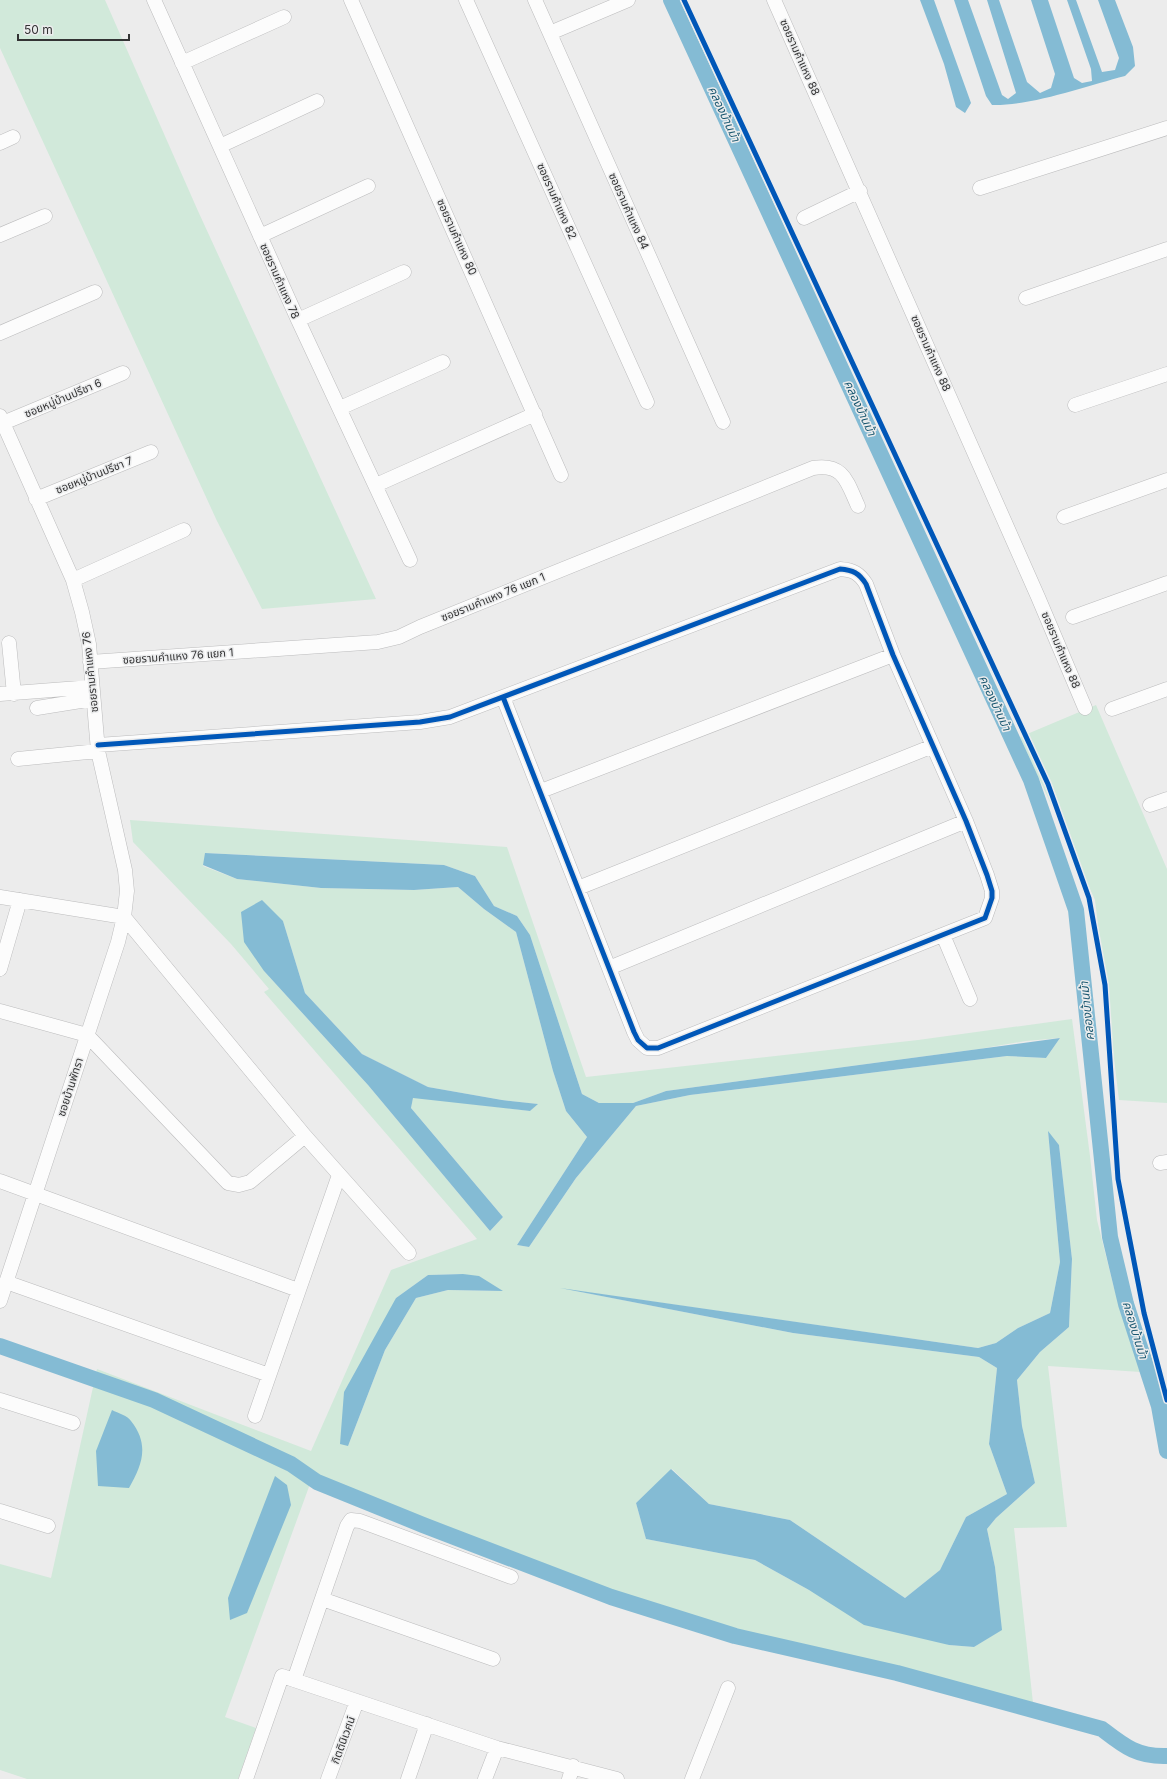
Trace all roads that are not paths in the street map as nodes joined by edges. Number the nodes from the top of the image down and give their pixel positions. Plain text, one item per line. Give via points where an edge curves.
1 (154, 0) edge
2 (351, 0) edge
3 (466, 0) edge
4 (535, 0) edge
5 (628, 0) edge
6 (774, 0) edge
7 (284, 17) dead end
8 (550, 33) junction
9 (182, 63) junction
10 (317, 101) dead end
11 (1167, 128) edge
12 (14, 137) dead end
13 (0, 143) edge
14 (220, 146) junction
15 (368, 186) dead end
16 (980, 188) dead end
17 (860, 191) junction
18 (45, 216) dead end
19 (804, 218) dead end
20 (0, 235) edge
21 (260, 236) junction
22 (1167, 249) edge
23 (404, 272) dead end
24 (95, 292) dead end
25 (1026, 298) dead end
26 (298, 320) junction
27 (0, 333) edge
28 (443, 362) dead end
29 (123, 373) dead end
30 (1167, 374) edge
31 (647, 402) dead end
32 (1075, 405) dead end
33 (340, 408) junction
34 (535, 414) junction
35 (1, 420) edge
36 (723, 422) dead end
37 (151, 452) dead end
38 (561, 475) dead end
39 (1167, 480) edge
40 (376, 485) junction
41 (36, 499) junction
42 (858, 506) dead end
43 (1064, 516) dead end
44 (184, 530) dead end
45 (410, 560) dead end
46 (73, 580) junction
47 (1167, 583) edge
48 (1073, 617) dead end
49 (9, 643) dead end
50 (893, 655) junction
51 (90, 662) junction
52 (1167, 689) edge
53 (93, 693) junction
54 (0, 694) edge
55 (14, 694) junction
56 (503, 697) junction
57 (37, 708) dead end
58 (1085, 708) dead end
59 (1112, 709) dead end
60 (932, 746) junction
61 (98, 748) junction
62 (18, 759) dead end
63 (541, 791) junction
64 (1167, 799) edge
65 (1150, 805) dead end
66 (966, 821) junction
67 (125, 870) joint
68 (578, 888) junction
69 (0, 897) edge
70 (20, 900) junction
71 (124, 918) junction
72 (943, 935) junction
73 (609, 968) junction
74 (0, 969) edge
75 (970, 999) dead end
76 (0, 1011) edge
77 (87, 1035) junction
78 (305, 1136) junction
79 (339, 1176) junction
80 (0, 1181) edge
81 (35, 1194) junction
82 (409, 1253) dead end
83 (6, 1282) junction
84 (298, 1290) junction
85 (0, 1301) edge
86 (269, 1375) junction
87 (0, 1400) edge
88 (255, 1416) dead end
89 (73, 1423) dead end
90 (0, 1511) edge
91 (48, 1526) dead end
92 (511, 1577) dead end
93 (322, 1598) junction
94 (493, 1659) dead end
95 (294, 1680) junction
96 (728, 1688) dead end
97 (357, 1701) junction
98 (428, 1724) junction
99 (497, 1748) junction
100 (571, 1773) edge
101 (246, 1779) edge
102 (328, 1779) edge
103 (408, 1779) edge
104 (485, 1779) edge
105 (617, 1779) edge
106 (692, 1779) edge

1 - 9 street, ซอยรามคำแหง 78
2 - 34 street, ซอยรามคำแหง 80
3 - 31 street, ซอยรามคำแหง 82
4 - 8 street, ซอยรามคำแหง 84
5 - 8 street
6 - 17 street, ซอยรามคำแหง 88
7 - 9 street
8 - 36 street, ซอยรามคำแหง 84
9 - 14 street, ซอยรามคำแหง 78
10 - 14 street
11 - 16 street
12 - 13 street
14 - 21 street, ซอยรามคำแหง 78
15 - 21 street
17 - 19 street
17 - 58 street, ซอยรามคำแหง 88
18 - 20 street
21 - 26 street, ซอยรามคำแหง 78
22 - 25 street
23 - 26 street
24 - 27 street
26 - 33 street, ซอยรามคำแหง 78
28 - 33 street
29 - 35 street, ซอยหมู่บ้านปรีชา 6
30 - 32 street
33 - 40 street, ซอยรามคำแหง 78
34 - 38 street, ซอยรามคำแหง 80
34 - 40 street
35 - 41 street, ซอยรามคำแหง 76
37 - 41 street, ซอยหมู่บ้านปรีชา 7
39 - 43 street
40 - 45 street, ซอยรามคำแหง 78
41 - 46 street, ซอยรามคำแหง 76
42 - 51 street, ซอยรามคำแหง 76 แยก 1 via 848,483 840,473 827,466 813,468 399,637 378,642
44 - 46 street
46 - 51 street, ซอยรามคำแหง 76 via 89,644
47 - 48 street
49 - 55 street
50 - 56 street via 866,584 860,575 840,569
50 - 60 street
50 - 63 street
51 - 53 street, ซอยรามคำแหง 76
52 - 59 street
53 - 55 street
53 - 57 street
53 - 61 street, ซอยรามคำแหง 76
54 - 55 street
56 - 61 street via 450,717 420,722
56 - 63 street
60 - 66 street
60 - 68 street
61 - 62 street
61 - 67 street, ซอยรามคำแหง 76
63 - 68 street
64 - 65 street
66 - 72 street via 987,875 992,898 984,918
66 - 73 street
67 - 71 street, ซอยบ้านพัทรา via 127,891
68 - 73 street
69 - 70 street
70 - 71 street
70 - 74 street
71 - 77 street, ซอยบ้านพัทรา
71 - 78 street
72 - 73 street via 658,1048 647,1048 638,1040
72 - 75 street
76 - 77 street
77 - 78 street via 228,1183 239,1185 250,1182
77 - 81 street, ซอยบ้านพัทรา
78 - 79 street
79 - 82 street
79 - 84 street
80 - 81 street
81 - 83 street, ซอยบ้านพัทรา
81 - 84 street
83 - 85 street, ซอยบ้านพัทรา
83 - 86 street
84 - 86 street
86 - 88 street
87 - 89 street
90 - 91 street
92 - 93 street via 360,1520 352,1520 347,1526
93 - 94 street
93 - 95 street
95 - 97 street
95 - 101 street via 282,1676
96 - 106 street
97 - 98 street
97 - 102 street, กิตตินิเวศน์
98 - 99 street
98 - 103 street
99 - 100 street
99 - 104 street
100 - 105 street

